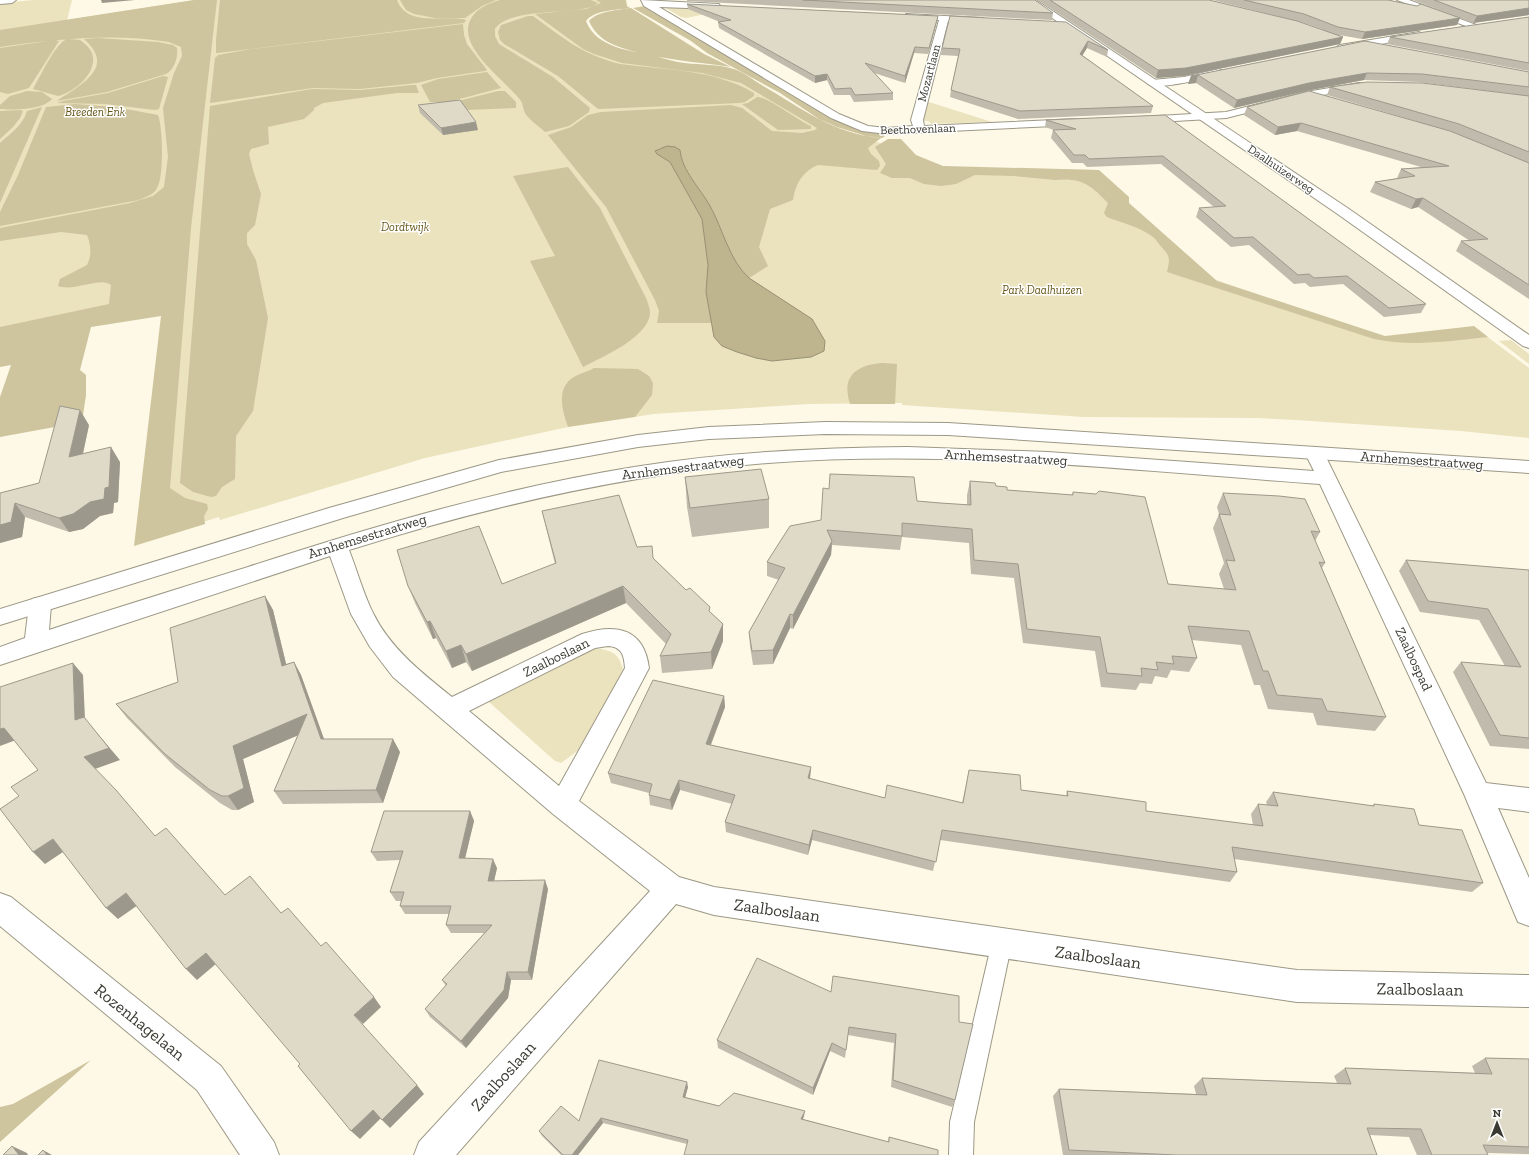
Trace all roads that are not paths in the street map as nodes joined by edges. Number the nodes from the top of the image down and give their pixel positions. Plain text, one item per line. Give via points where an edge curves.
1 (12, 0) edge
2 (1030, 0) edge
3 (0, 1) edge
4 (646, 2) edge
5 (1399, 3) edge
6 (726, 6) edge
7 (899, 16) edge
8 (944, 18) junction
9 (989, 20) edge
10 (1050, 23) edge
11 (1065, 24) junction
12 (1451, 30) edge
13 (1428, 33) edge
14 (1340, 39) edge
15 (1360, 44) junction
16 (1333, 49) edge
17 (1392, 50) edge
18 (1231, 70) edge
19 (1152, 83) junction
20 (1372, 85) edge
21 (1306, 95) junction
22 (1329, 102) edge
23 (1202, 116) junction
24 (1129, 120) edge
25 (1090, 122) edge
26 (919, 129) junction
27 (1529, 343) edge
28 (1315, 453) junction
29 (1529, 467) edge
30 (1326, 478) junction
31 (336, 546) junction
32 (40, 605) junction
33 (0, 617) edge
34 (36, 644) junction
35 (0, 656) edge
36 (451, 710) junction
37 (1478, 794) junction
38 (1529, 800) edge
39 (563, 806) junction
40 (671, 889) junction
41 (0, 907) edge
42 (1529, 912) edge
43 (1002, 942) junction
44 (1529, 991) edge
45 (261, 1155) edge
46 (432, 1155) edge
47 (961, 1155) edge

1 - 3 street
2 - 11 street, Daalhuizerweg
4 - 6 street
4 - 26 street, Beethovenlaan via 848,123 873,130
5 - 12 street via 1477,26
7 - 8 street
8 - 9 street
8 - 26 street, Mozartlaan via 917,120
10 - 11 street
11 - 19 street, Daalhuizerweg
13 - 15 street
14 - 15 street
15 - 16 street
15 - 17 street
18 - 19 street via 1184,80
19 - 23 street, Daalhuizerweg
20 - 21 street
21 - 22 street
21 - 23 street via 1226,115
23 - 24 street
23 - 27 street, Daalhuizerweg via 1464,295
25 - 26 street, Beethovenlaan
28 - 29 street, Arnhemsestraatweg
28 - 30 street
28 - 32 street, Arnhemsestraatweg via 1017,433 881,427 717,432 638,441 499,466 336,513
30 - 31 street, Arnhemsestraatweg via 934,453 767,457 666,468 579,482 457,510
30 - 37 street, Zaalbospad
31 - 34 street, Arnhemsestraatweg
31 - 36 street, Zaalboslaan via 362,614 378,642 402,670
32 - 33 street, Arnhemsestraatweg
32 - 34 street
34 - 35 street, Arnhemsestraatweg
36 - 39 street, Zaalboslaan
36 - 39 street, Zaalboslaan via 590,640 607,636 619,637 631,646 637,656 637,668
37 - 38 street
37 - 42 street
39 - 40 street, Zaalboslaan
40 - 43 street, Zaalboslaan via 714,901
40 - 46 street, Zaalboslaan
41 - 45 street, Rozenhagelaan via 209,1078
43 - 44 street, Zaalboslaan via 1297,986
43 - 47 lane via 962,1122

